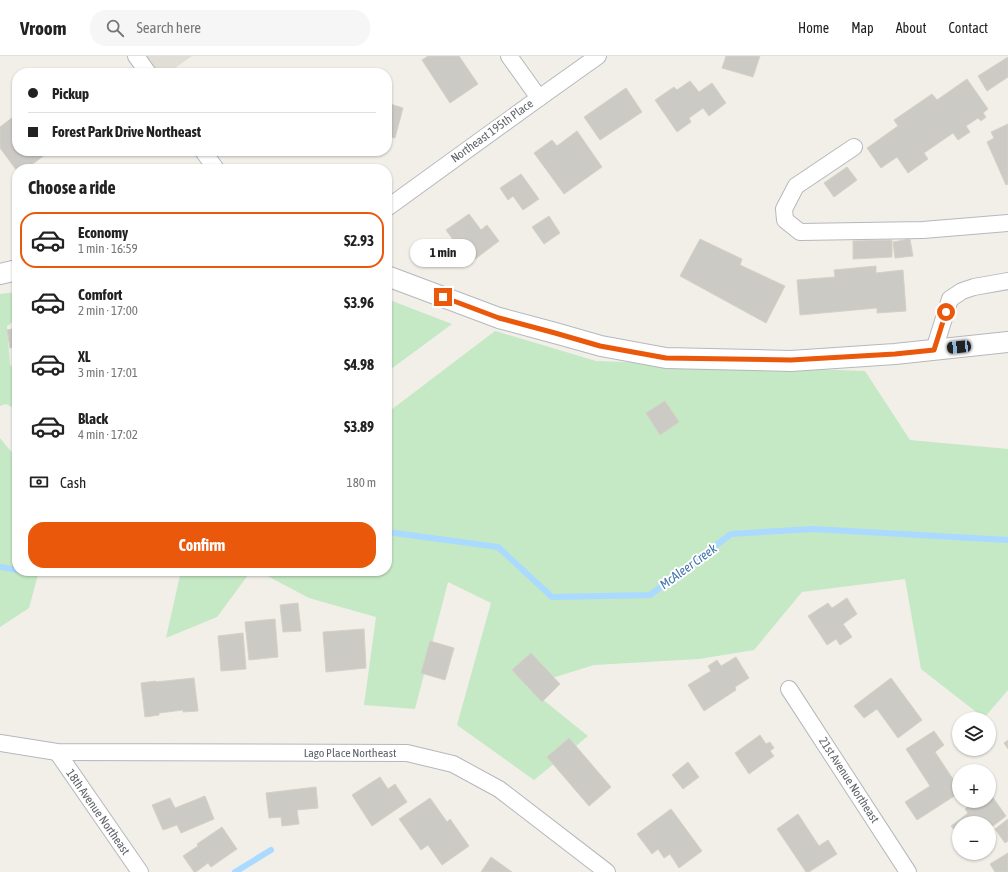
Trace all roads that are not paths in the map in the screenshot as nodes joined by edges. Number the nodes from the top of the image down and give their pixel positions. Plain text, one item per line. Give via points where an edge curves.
1 (136, 56) edge
2 (509, 56) edge
3 (598, 56) edge
4 (144, 68) edge
5 (539, 98) junction
6 (854, 147) dead end
7 (392, 204) edge
8 (1008, 223) edge
9 (12, 271) edge
10 (0, 274) edge
11 (392, 278) edge
12 (1008, 280) edge
13 (1008, 342) edge
14 (934, 350) junction
15 (789, 689) dead end
16 (0, 743) edge
17 (57, 752) junction
18 (140, 872) edge
19 (607, 872) edge
20 (908, 872) edge

1 - 4 street
2 - 5 street
3 - 5 street, Northeast 195th Place
5 - 7 street, Northeast 195th Place
6 - 8 street via 796,186 784,209 785,220 800,232 923,230
9 - 10 street
11 - 14 street via 499,318 600,346 666,358 791,360
12 - 14 street via 962,291 950,299
13 - 14 street
15 - 20 street, 21st Avenue Northeast
16 - 17 street, Lago Place Northeast
17 - 18 street, 18th Avenue Northeast
17 - 19 street, Lago Place Northeast via 407,753 453,764 499,789

